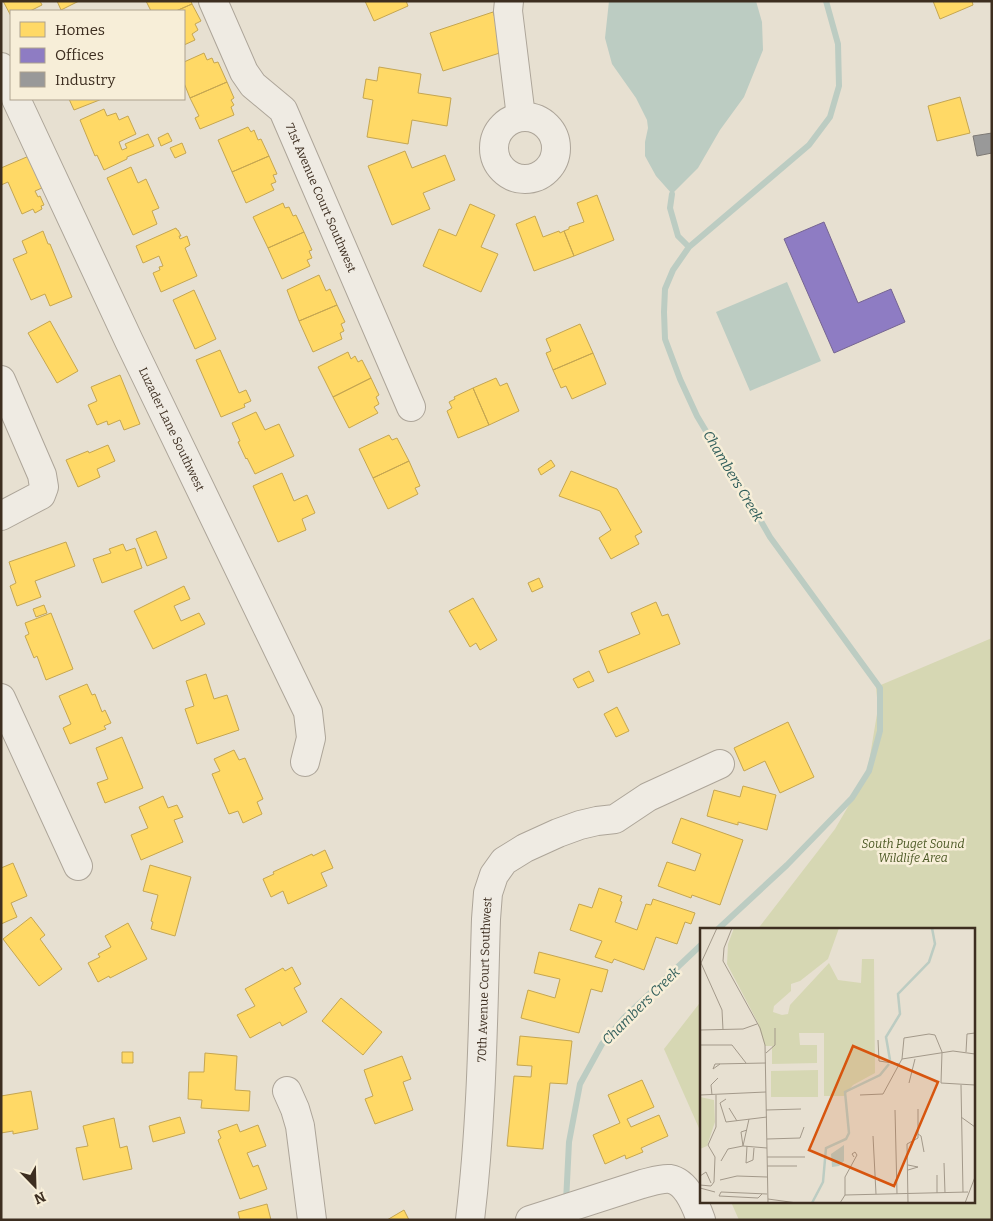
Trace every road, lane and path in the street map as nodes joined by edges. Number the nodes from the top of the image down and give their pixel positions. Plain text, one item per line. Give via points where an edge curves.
1 (212, 1) edge
2 (509, 1) edge
3 (1, 67) edge
4 (10, 86) edge
5 (16, 100) edge
6 (521, 117) dead end
7 (1, 380) edge
8 (411, 407) dead end
9 (1, 516) edge
10 (1, 698) edge
11 (305, 762) dead end
12 (720, 764) dead end
13 (78, 866) dead end
14 (288, 1091) dead end
15 (539, 1217) edge
16 (312, 1220) edge
17 (470, 1220) edge
18 (701, 1220) edge

1 - 8 street, 71st Avenue Court Southwest via 244,72 253,85 283,110
2 - 6 street
3 - 4 street
5 - 11 street, Luzader Lane Southwest via 308,712 311,738
7 - 9 street via 42,475 44,487 41,495
10 - 13 street
12 - 17 street, 70th Avenue Court Southwest via 648,796 615,819 580,825 533,844 504,861 494,875 488,893 486,920 481,1082
14 - 16 street via 300,1126
15 - 18 street via 642,1184 670,1179 689,1193

